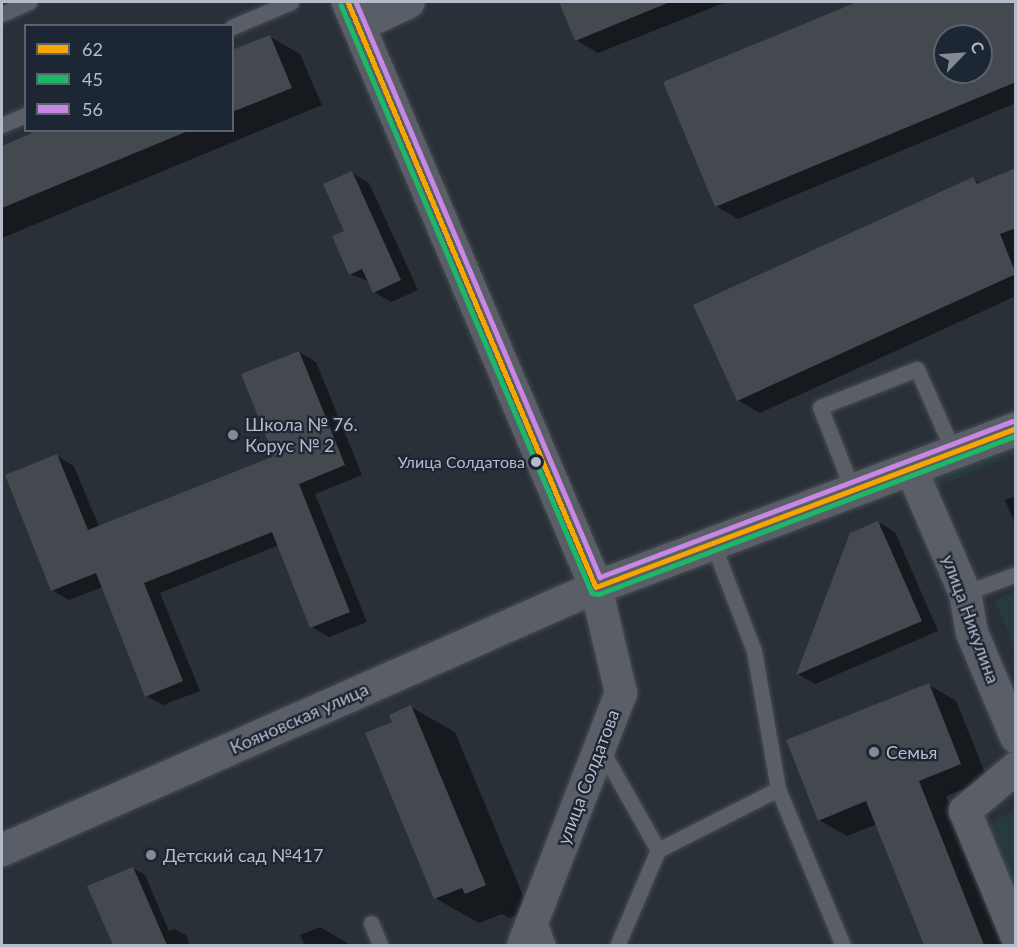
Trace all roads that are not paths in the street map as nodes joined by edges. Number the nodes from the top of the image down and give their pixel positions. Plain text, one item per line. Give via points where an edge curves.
1 (29, 2) edge
2 (291, 2) edge
3 (409, 2) edge
4 (2, 14) edge
5 (353, 14) edge
6 (234, 26) edge
7 (24, 116) edge
8 (2, 125) edge
9 (1016, 428) edge
10 (954, 453) junction
11 (911, 469) junction
12 (853, 491) junction
13 (713, 544) junction
14 (1016, 574) edge
15 (596, 587) junction
16 (965, 593) junction
17 (1016, 737) edge
18 (600, 747) junction
19 (1016, 768) edge
20 (778, 789) junction
21 (2, 850) edge
22 (658, 850) junction
23 (536, 912) junction
24 (371, 923) dead end
25 (1016, 935) edge
26 (381, 945) edge
27 (523, 945) edge
28 (548, 945) edge
29 (618, 945) edge
30 (843, 945) edge

1 - 4 lane
2 - 6 lane
3 - 5 street
5 - 15 street
7 - 8 lane
9 - 10 street
10 - 11 street
10 - 12 lane via 917,369 820,407
11 - 12 street
11 - 16 street, улица Никулина
12 - 13 street
13 - 15 street
13 - 20 lane via 754,651
14 - 16 lane
15 - 18 street, улица Солдатова via 621,693
15 - 21 street, Кояновская улица
16 - 17 street, улица Никулина via 972,633
18 - 22 lane
18 - 23 street, улица Солдатова
19 - 25 street via 965,811
20 - 22 lane
20 - 30 lane
22 - 29 lane
23 - 27 street, улица Солдатова
23 - 28 lane
24 - 26 lane

